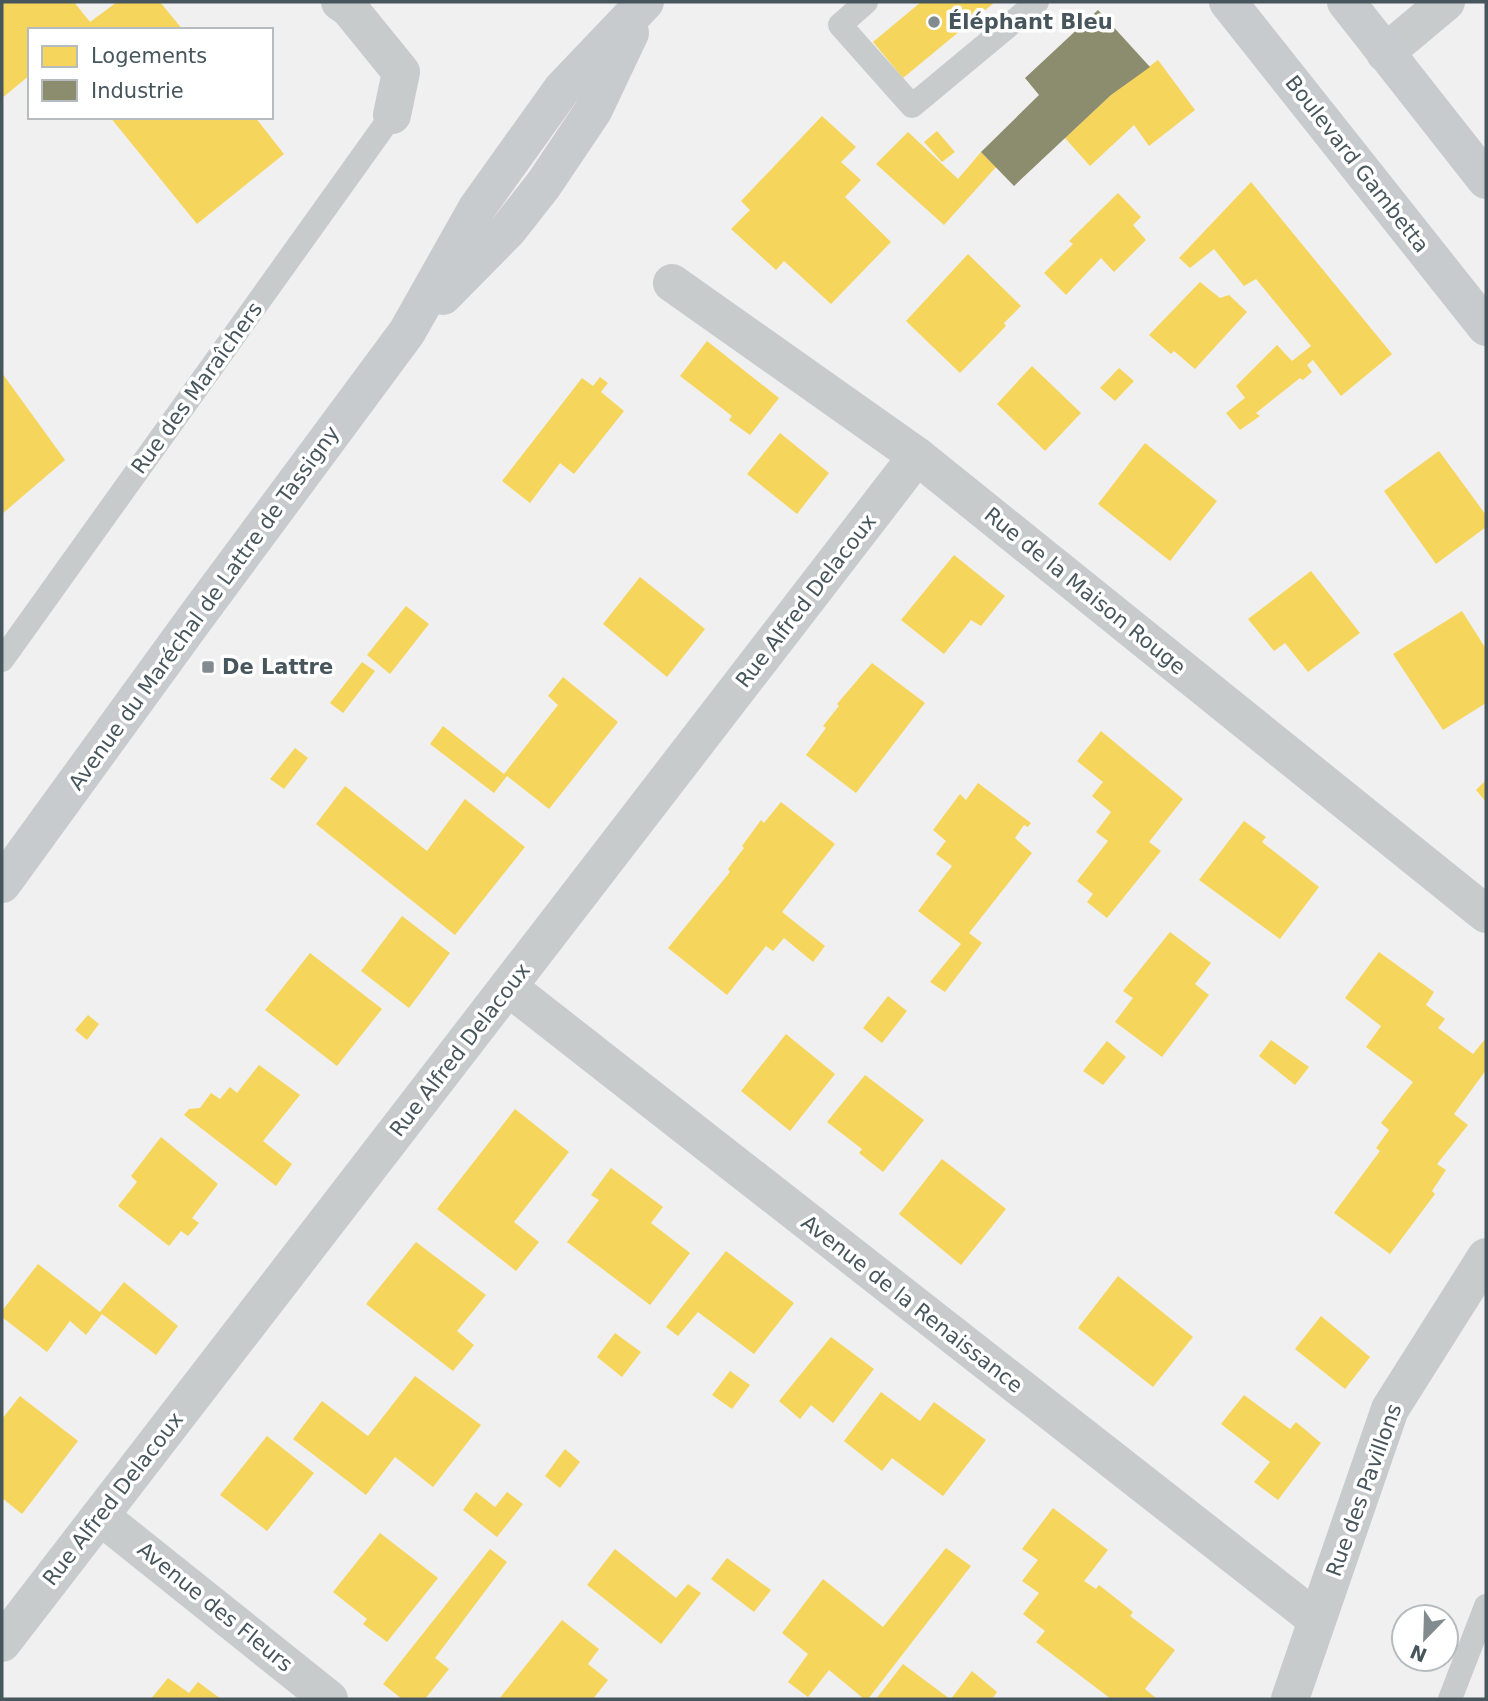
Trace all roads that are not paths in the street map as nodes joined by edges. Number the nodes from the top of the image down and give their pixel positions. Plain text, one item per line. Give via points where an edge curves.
1 (340, 2) edge
2 (866, 2) edge
3 (1037, 2) edge
4 (1228, 2) edge
5 (1346, 2) edge
6 (1446, 2) edge
7 (644, 3) edge
8 (1385, 53) junction
9 (392, 115) joint
10 (1486, 180) edge
11 (672, 283) dead end
12 (1486, 327) edge
13 (917, 456) junction
14 (2, 660) edge
15 (2, 884) edge
16 (1486, 914) edge
17 (508, 987) junction
18 (1486, 1257) edge
19 (100, 1516) junction
20 (1486, 1606) edge
21 (1317, 1620) junction
22 (2, 1643) edge
23 (329, 1699) edge
24 (1290, 1699) edge
25 (1450, 1699) edge

1 - 9 street via 401,72
2 - 3 lane via 840,25 912,106
4 - 12 street, Boulevard Gambetta
5 - 8 street
6 - 8 street
7 - 15 street, Avenue du Maréchal de Lattre de Tassigny via 593,111 544,184 508,230 407,332
8 - 10 street
9 - 14 lane, Rue des Maraîchers
11 - 13 street, Rue de la Maison Rouge
13 - 16 street, Rue de la Maison Rouge
13 - 17 street, Rue Alfred Delacoux
17 - 19 street, Rue Alfred Delacoux
17 - 21 street, Avenue de la Renaissance
18 - 21 street, Rue des Pavillons via 1390,1409
19 - 22 street, Rue Alfred Delacoux
19 - 23 street, Avenue des Fleurs
20 - 25 lane
21 - 24 street, Rue des Pavillons

